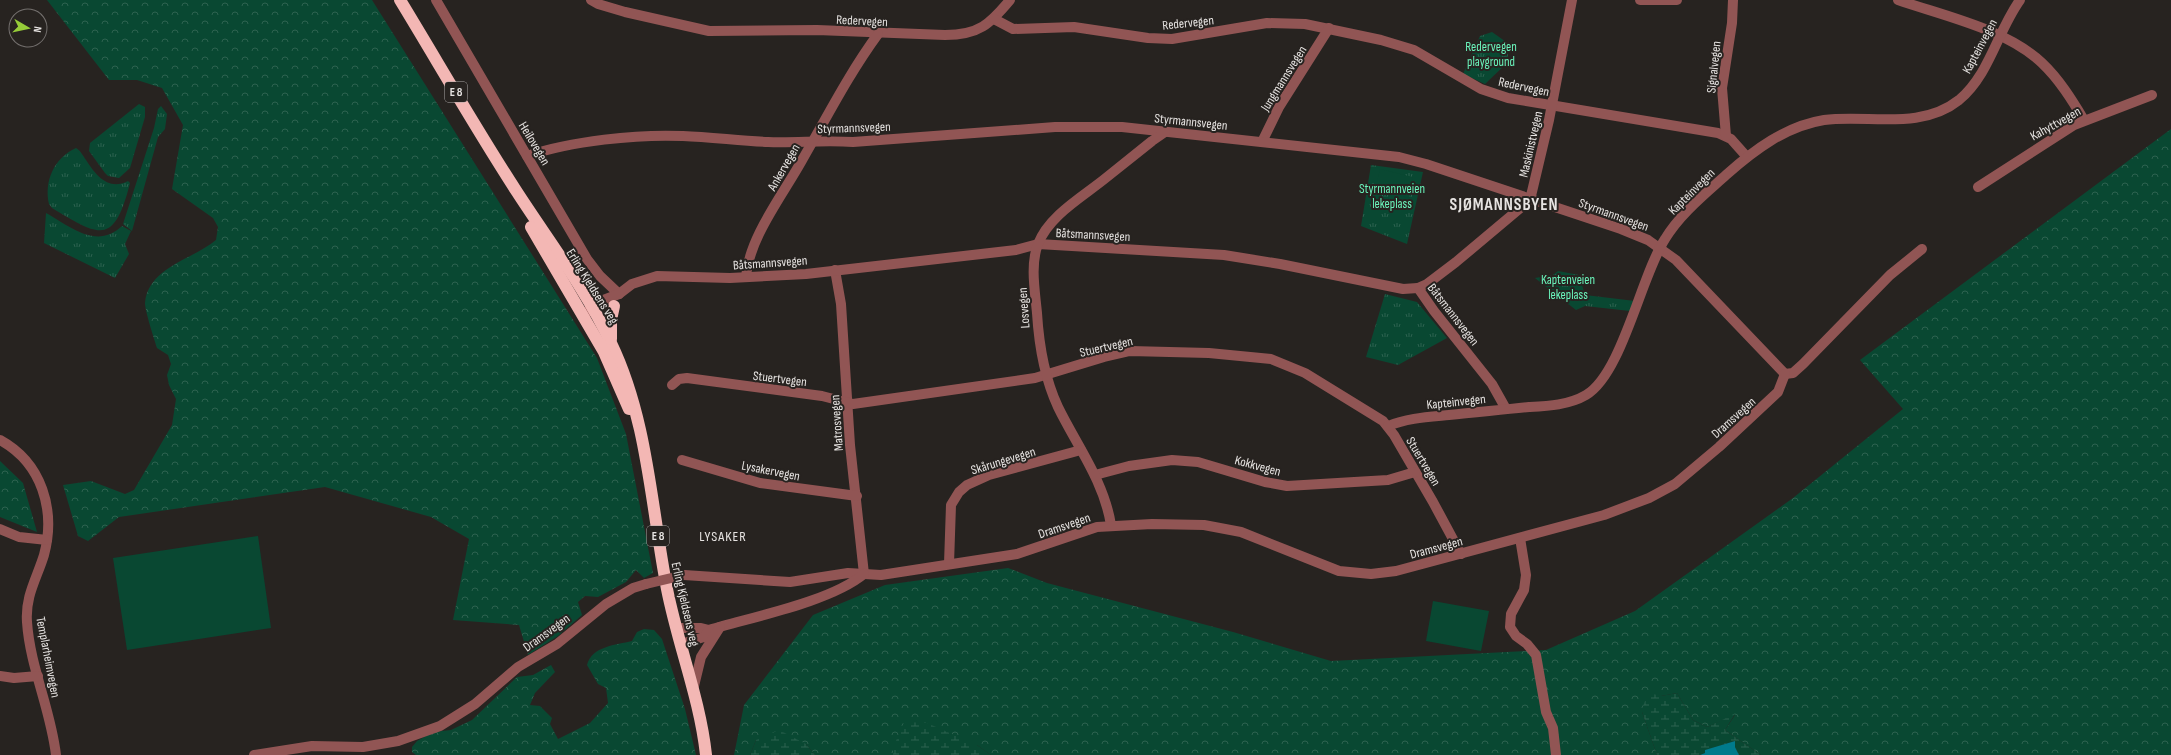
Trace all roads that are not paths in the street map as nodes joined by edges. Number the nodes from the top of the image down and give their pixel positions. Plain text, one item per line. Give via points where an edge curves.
1 (400, 0) edge
2 (436, 0) edge
3 (591, 0) edge
4 (1010, 0) edge
5 (1572, 0) edge
6 (1640, 0) edge
7 (1677, 0) edge
8 (1733, 0) edge
9 (2020, 0) edge
10 (1904, 1) edge
11 (994, 19) junction
12 (1329, 28) junction
13 (878, 34) junction
14 (2000, 36) junction
15 (2152, 94) dead end
16 (1552, 106) junction
17 (2084, 120) junction
18 (1165, 132) junction
19 (1726, 136) junction
20 (813, 142) junction
21 (1262, 142) junction
22 (527, 156) junction
23 (1747, 157) junction
24 (1978, 187) dead end
25 (1530, 200) junction
26 (1038, 244) junction
27 (1660, 248) junction
28 (1922, 249) dead end
29 (835, 270) junction
30 (746, 278) junction
31 (1418, 288) junction
32 (619, 294) junction
33 (614, 306) junction
34 (590, 313) junction
35 (611, 342) junction
36 (1785, 374) junction
37 (1046, 375) junction
38 (672, 385) dead end
39 (847, 402) junction
40 (1506, 409) junction
41 (1388, 426) junction
42 (640, 434) junction
43 (0, 440) edge
44 (1081, 450) junction
45 (682, 460) dead end
46 (1415, 472) junction
47 (1095, 475) junction
48 (856, 496) junction
49 (1111, 525) junction
50 (0, 529) edge
51 (1520, 538) junction
52 (47, 540) junction
53 (1461, 554) junction
54 (949, 564) junction
55 (864, 574) junction
56 (720, 626) junction
57 (676, 628) junction
58 (709, 630) junction
59 (681, 644) junction
60 (0, 676) edge
61 (38, 676) junction
62 (693, 692) junction
63 (56, 755) edge
64 (254, 755) edge
65 (706, 755) edge
66 (1556, 755) edge

1 - 34 highway, Erling Kjeldsens veg / E 8
2 - 22 street, Heilovegen
3 - 13 street, Redervegen via 620,11 709,31 817,30
4 - 11 street
5 - 16 street, Maskinistvegen
6 - 7 street
8 - 19 street, Signalvegen via 1722,88
9 - 14 street, Kapteinvegen
10 - 14 street
11 - 12 street, Redervegen via 1013,29 1074,27 1159,39 1186,38 1280,22
11 - 13 street, Redervegen via 979,30 957,35
12 - 16 street, Redervegen via 1414,50 1493,94
12 - 21 street, Jungmannsvegen via 1279,107
13 - 20 street, Ankervegen via 835,98
14 - 17 street via 2023,49 2046,67
14 - 23 street, Kapteinvegen via 1977,81 1961,98 1948,106 1917,118 1833,119 1812,122 1784,133
15 - 17 street, Kahyttvegen
16 - 19 street, Redervegen
16 - 25 street, Maskinistvegen
17 - 24 street, Kahyttvegen via 2028,153
18 - 20 street, Styrmannsvegen via 1117,126 1083,126 862,142
18 - 21 street, Styrmannsvegen
18 - 26 street, Losvegen via 1063,212 1047,228
19 - 23 street
20 - 22 street, Styrmannsvegen via 650,136 588,143
20 - 30 street, Ankervegen via 755,244 749,257
21 - 25 street, Styrmannsvegen via 1399,157
22 - 32 street, Heilovegen via 587,259
23 - 27 street, Kapteinvegen via 1693,206 1672,228
25 - 27 street, Styrmannsvegen via 1621,229
25 - 31 street via 1456,262
26 - 29 street, Båtsmannsvegen via 1016,250
26 - 31 street, Båtsmannsvegen via 1224,255 1403,289
26 - 37 street, Losvegen via 1034,280 1040,351
27 - 36 street, Styrmannsvegen via 1684,267
27 - 40 street, Kapteinvegen via 1610,368 1594,390 1585,396 1558,405
28 - 36 street via 1890,275 1804,364 1793,373
29 - 30 street, Båtsmannsvegen
29 - 39 street, Matrosvegen via 842,304
30 - 32 street, Båtsmannsvegen via 657,276 632,284
31 - 40 street, Båtsmannsvegen via 1492,384
32 - 33 street
32 - 34 street, Båtsmannsvegen
33 - 34 street via 606,312
33 - 35 highway, E 8
34 - 35 highway, Erling Kjeldsens veg / E 8
34 - 42 highway, Erling Kjeldsens veg / E 8
35 - 42 highway, Erling Kjeldsens veg / E 8 via 632,393
36 - 51 street, Dramsvegen via 1783,384 1770,400 1675,484 1625,508
37 - 39 street, Stuertvegen via 868,403
37 - 41 street, Stuertvegen via 1104,357 1130,352 1176,351 1259,357 1305,373
37 - 44 street, Losvegen via 1058,407
38 - 39 street, Stuertvegen via 679,379 687,378 822,396
39 - 48 street, Matrosvegen
40 - 41 street, Kapteinvegen via 1416,418
41 - 46 street, Stuertvegen
42 - 57 highway, Erling Kjeldsens veg / E 8 via 650,480 667,591
43 - 52 street, Templarheimvegen via 28,462 39,480 48,509
44 - 47 street, Losvegen
44 - 54 street, Skårungevegen via 989,475 967,485 951,505
45 - 48 street, Lysakervegen via 760,484
46 - 47 street, Kokkvegen via 1388,480 1287,486 1265,482 1204,463 1172,460 1129,466
46 - 53 street, Stuertvegen
47 - 49 street, Losvegen via 1105,497
48 - 55 street, Matrosvegen
49 - 53 street, Dramsvegen via 1216,526 1254,536 1326,568 1359,574 1396,571
49 - 54 street, Dramsvegen via 1088,529 1018,554
50 - 52 street via 19,537
51 - 53 street, Dramsvegen
51 - 66 street via 1526,575 1524,590 1510,618 1510,627 1536,655 1546,712 1553,728
52 - 61 street, Templarheimvegen via 27,601 27,622
54 - 55 street, Dramsvegen via 881,575
55 - 56 street via 856,581 815,598
55 - 64 street, Dramsvegen, bridge via 832,574 790,582 684,574 646,584 615,598 557,644 518,667 475,704 440,726 398,741 363,747 312,746
56 - 58 street
56 - 62 street via 701,656
57 - 58 street
57 - 59 highway, Erling Kjeldsens veg / E 8
58 - 59 street via 704,636
59 - 62 highway, Erling Kjeldsens veg / E 8
60 - 61 street
61 - 63 street, Templarheimvegen
62 - 65 highway, Erling Kjeldsens veg / E 8

